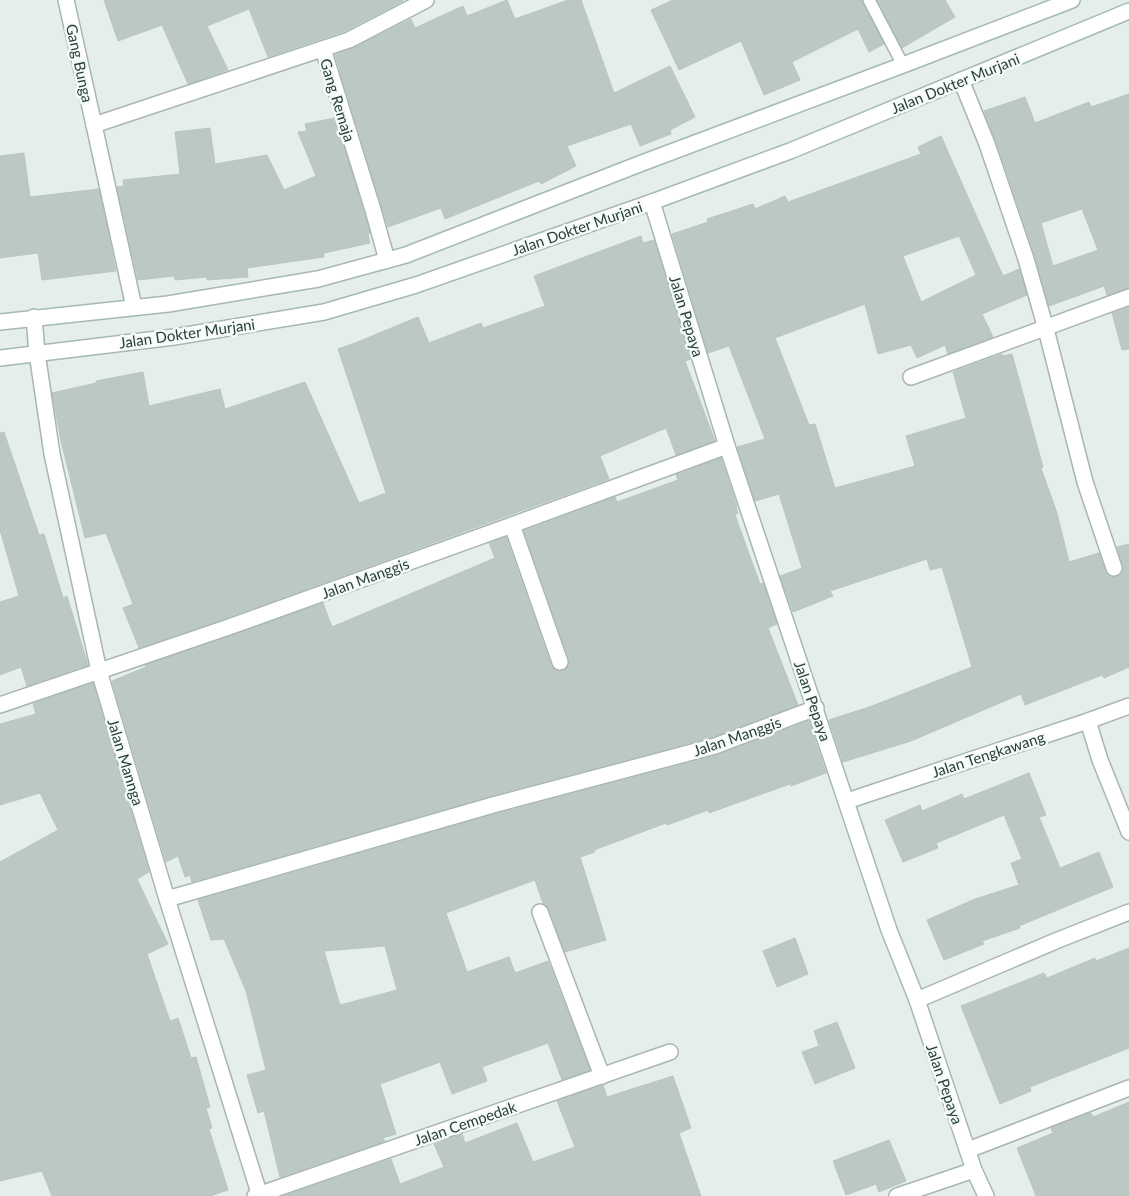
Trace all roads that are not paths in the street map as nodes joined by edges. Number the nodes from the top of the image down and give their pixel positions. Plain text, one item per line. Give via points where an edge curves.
1 (66, 0) edge
2 (426, 0) edge
3 (869, 0) edge
4 (1072, 0) edge
5 (1125, 8) edge
6 (322, 49) junction
7 (904, 65) junction
8 (961, 80) junction
9 (94, 125) junction
10 (652, 202) junction
11 (386, 260) junction
12 (1129, 297) edge
13 (134, 307) junction
14 (34, 318) junction
15 (0, 322) edge
16 (1046, 328) junction
17 (37, 353) junction
18 (0, 358) edge
19 (911, 378) dead end
20 (727, 446) junction
21 (512, 525) junction
22 (1114, 568) dead end
23 (560, 662) dead end
24 (99, 670) junction
25 (0, 705) edge
26 (1129, 706) edge
27 (816, 708) junction
28 (1088, 721) junction
29 (847, 800) junction
30 (1129, 832) edge
31 (167, 899) junction
32 (540, 912) dead end
33 (1129, 912) edge
34 (917, 1000) junction
35 (670, 1052) dead end
36 (602, 1076) junction
37 (1129, 1088) edge
38 (968, 1150) junction
39 (974, 1170) junction
40 (258, 1196) edge
41 (897, 1196) edge
42 (986, 1196) edge

1 - 9 street, Gang Bunga
2 - 6 street, Gang Remaja via 348,40
3 - 7 lane
4 - 7 street
5 - 8 street, Jalan Dokter Murjani
6 - 9 street
6 - 11 street, Gang Remaja
7 - 11 street
8 - 10 street, Jalan Dokter Murjani
8 - 16 street via 987,144
9 - 13 street, Gang Bunga
10 - 17 street, Jalan Dokter Murjani via 416,285 324,312 174,337
10 - 20 street, Jalan Pepaya
11 - 13 street via 318,279
12 - 16 street
13 - 14 street
14 - 15 street
14 - 17 street, Jalan Mannga
16 - 19 street
16 - 22 street via 1085,482
17 - 18 street, Jalan Dokter Murjani
17 - 24 street, Jalan Mannga via 52,454
20 - 21 street, Jalan Manggis
20 - 27 street, Jalan Pepaya
21 - 23 street
21 - 24 street, Jalan Manggis
24 - 25 street, Jalan Manggis
24 - 31 street, Jalan Mannga
26 - 28 street, Jalan Tengkawang
27 - 29 street, Jalan Pepaya
27 - 31 street, Jalan Manggis via 715,746 493,805
28 - 29 street, Jalan Tengkawang
28 - 30 street
29 - 34 street, Jalan Pepaya via 889,930
31 - 40 street, Jalan Mannga
32 - 36 street
33 - 34 street
34 - 38 street, Jalan Pepaya
35 - 36 street, Jalan Cempedak
36 - 40 street, Jalan Cempedak
37 - 38 street
38 - 39 street, Jalan Pepaya
39 - 41 street
39 - 42 street, Jalan Pepaya

